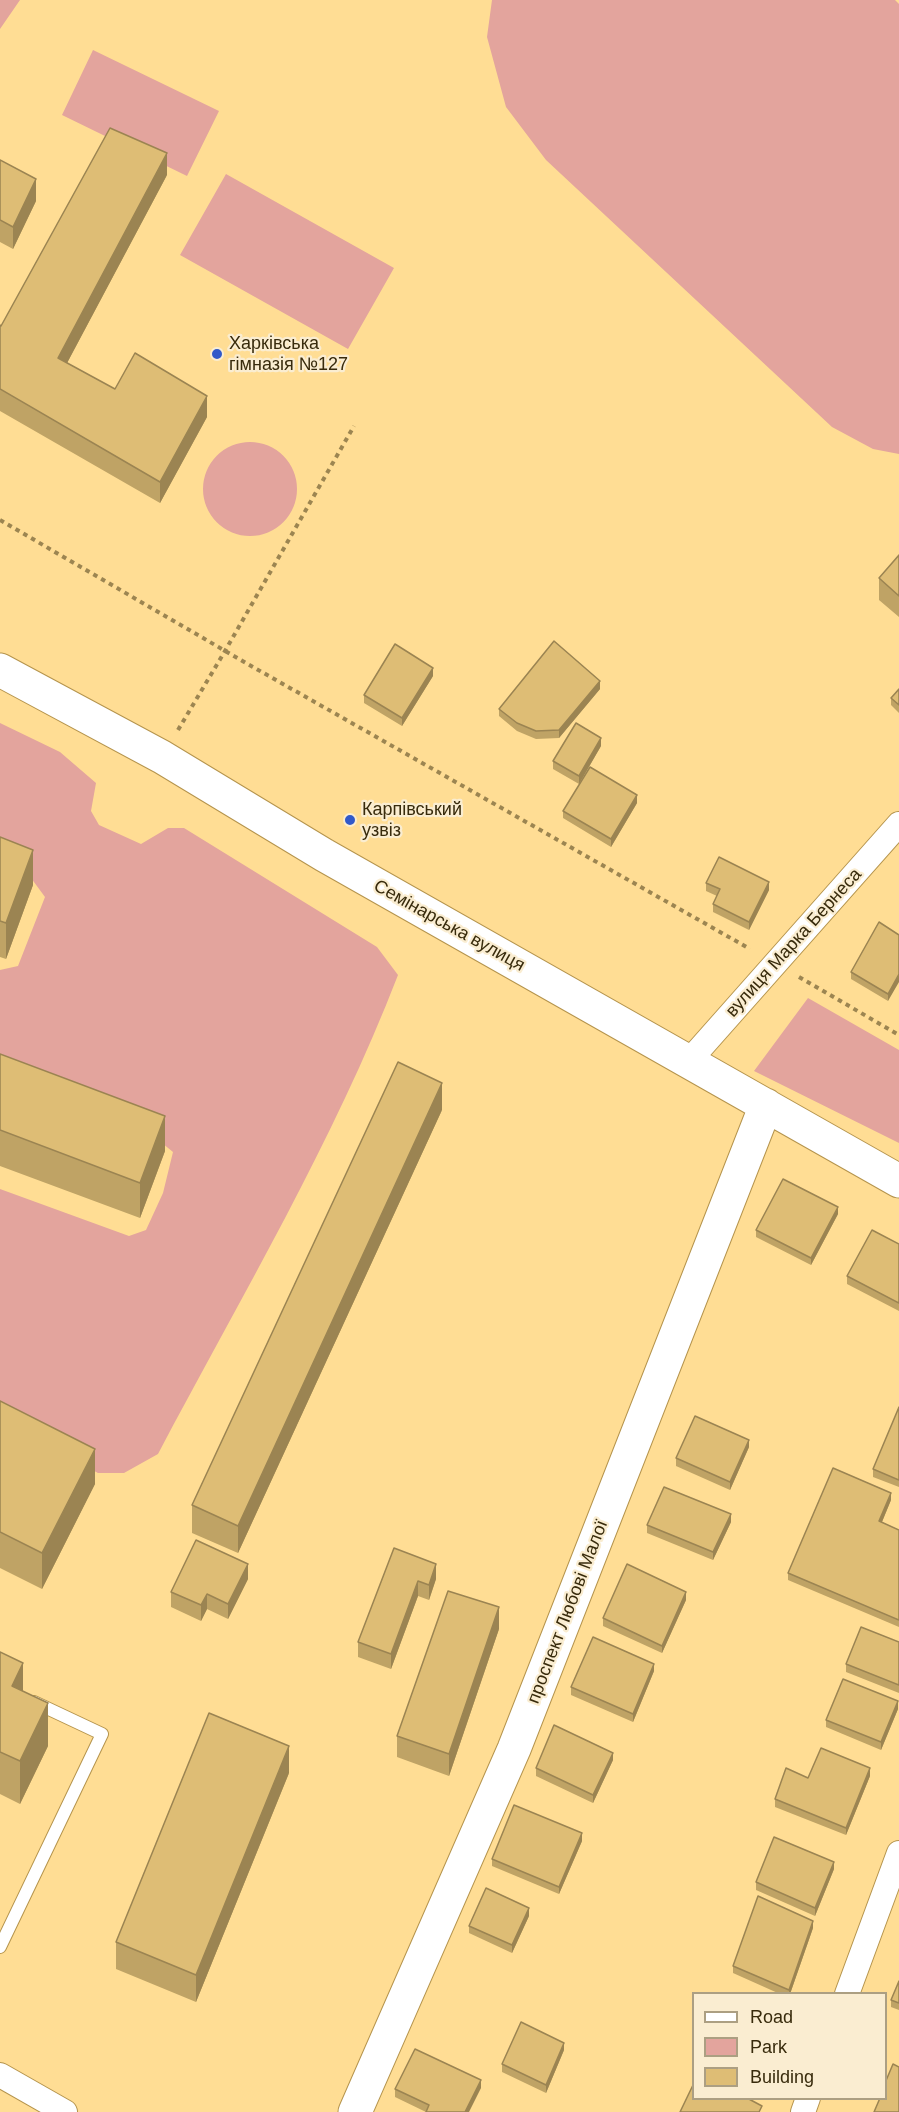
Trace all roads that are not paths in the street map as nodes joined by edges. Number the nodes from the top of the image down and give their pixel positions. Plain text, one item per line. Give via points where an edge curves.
1 (0, 670) edge
2 (899, 824) edge
3 (689, 1061) junction
4 (766, 1105) junction
5 (899, 1181) edge
6 (20, 1695) edge
7 (899, 1852) edge
8 (0, 1947) edge
9 (848, 1992) edge
10 (0, 2075) edge
11 (55, 2110) edge
12 (355, 2112) edge

1 - 3 main road, Семінарська вулиця via 162,757 324,855
2 - 3 street, вулиця Марка Бернеса
3 - 4 main road, Семінарська вулиця
4 - 5 main road, Семінарська вулиця
4 - 12 main road, проспект Любові Малої via 514,1749
6 - 8 lane via 102,1734
7 - 9 street
10 - 11 street

